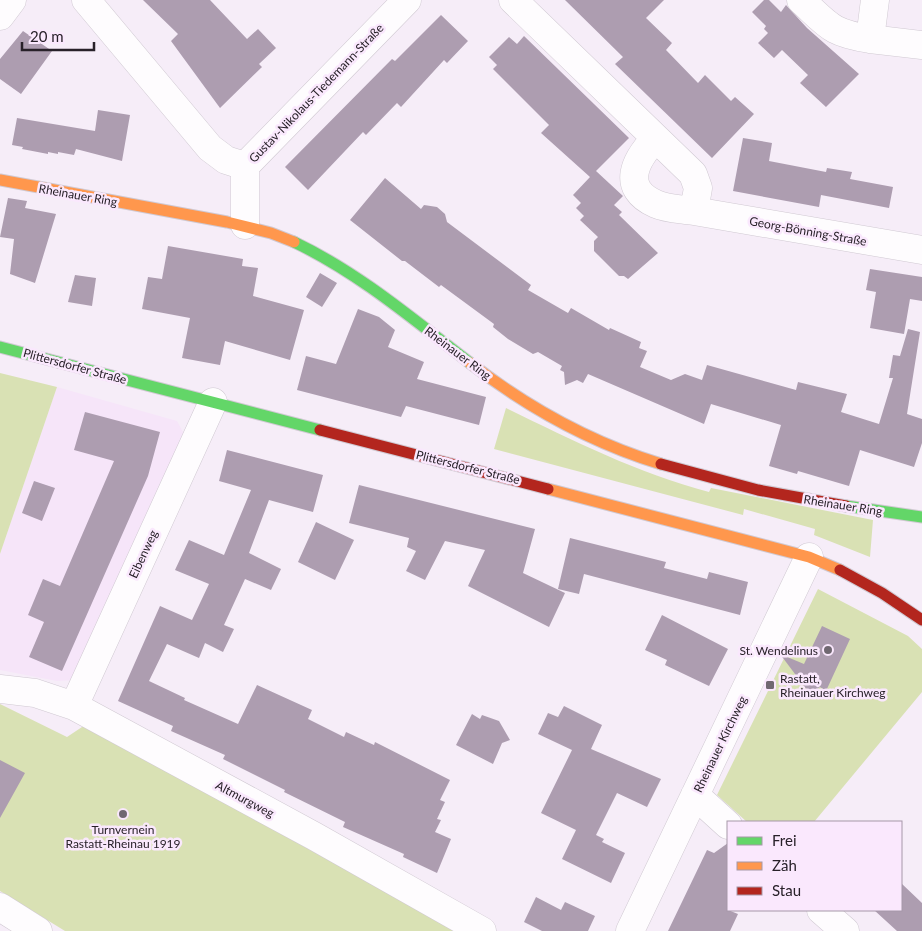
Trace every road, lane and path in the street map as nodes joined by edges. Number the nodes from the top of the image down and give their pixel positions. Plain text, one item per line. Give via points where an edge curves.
1 (12, 0) edge
2 (86, 0) edge
3 (407, 0) edge
4 (513, 0) edge
5 (802, 0) edge
6 (875, 0) edge
7 (0, 16) edge
8 (870, 38) junction
9 (922, 45) edge
10 (655, 138) junction
11 (245, 166) junction
12 (0, 180) edge
13 (694, 212) junction
14 (245, 225) junction
15 (922, 250) edge
16 (0, 347) edge
17 (212, 402) junction
18 (922, 517) edge
19 (809, 557) junction
20 (922, 620) edge
21 (0, 689) edge
22 (74, 706) junction
23 (695, 795) junction
24 (727, 824) edge
25 (0, 907) edge
26 (822, 911) edge
27 (38, 931) edge
28 (482, 931) edge
29 (630, 931) edge
30 (844, 931) edge

1 - 7 street
2 - 11 street via 210,148 226,160
3 - 11 street, Gustav-Nikolaus-Tiedemann-Straße
4 - 10 street
5 - 8 street via 834,31
6 - 8 street
8 - 9 street
10 - 13 street via 692,174 698,188
10 - 13 street, Georg-Bönning-Straße via 634,166 634,182 642,196 657,205
11 - 14 street, Gustav-Nikolaus-Tiedemann-Straße
12 - 14 street, Rheinauer Ring
13 - 15 street, Georg-Bönning-Straße
14 - 18 street, Rheinauer Ring via 285,238 350,273 506,388 594,439 706,479 775,494
16 - 17 street, Plittersdorfer Straße
17 - 19 street, Plittersdorfer Straße
17 - 22 street, Eibenweg
19 - 20 street, Plittersdorfer Straße via 861,579
19 - 23 street, Rheinauer Kirchweg
21 - 22 street, Altmurgweg via 35,693
22 - 28 street, Altmurgweg
23 - 24 street
23 - 29 street, Rheinauer Kirchweg
25 - 27 street
26 - 30 street

